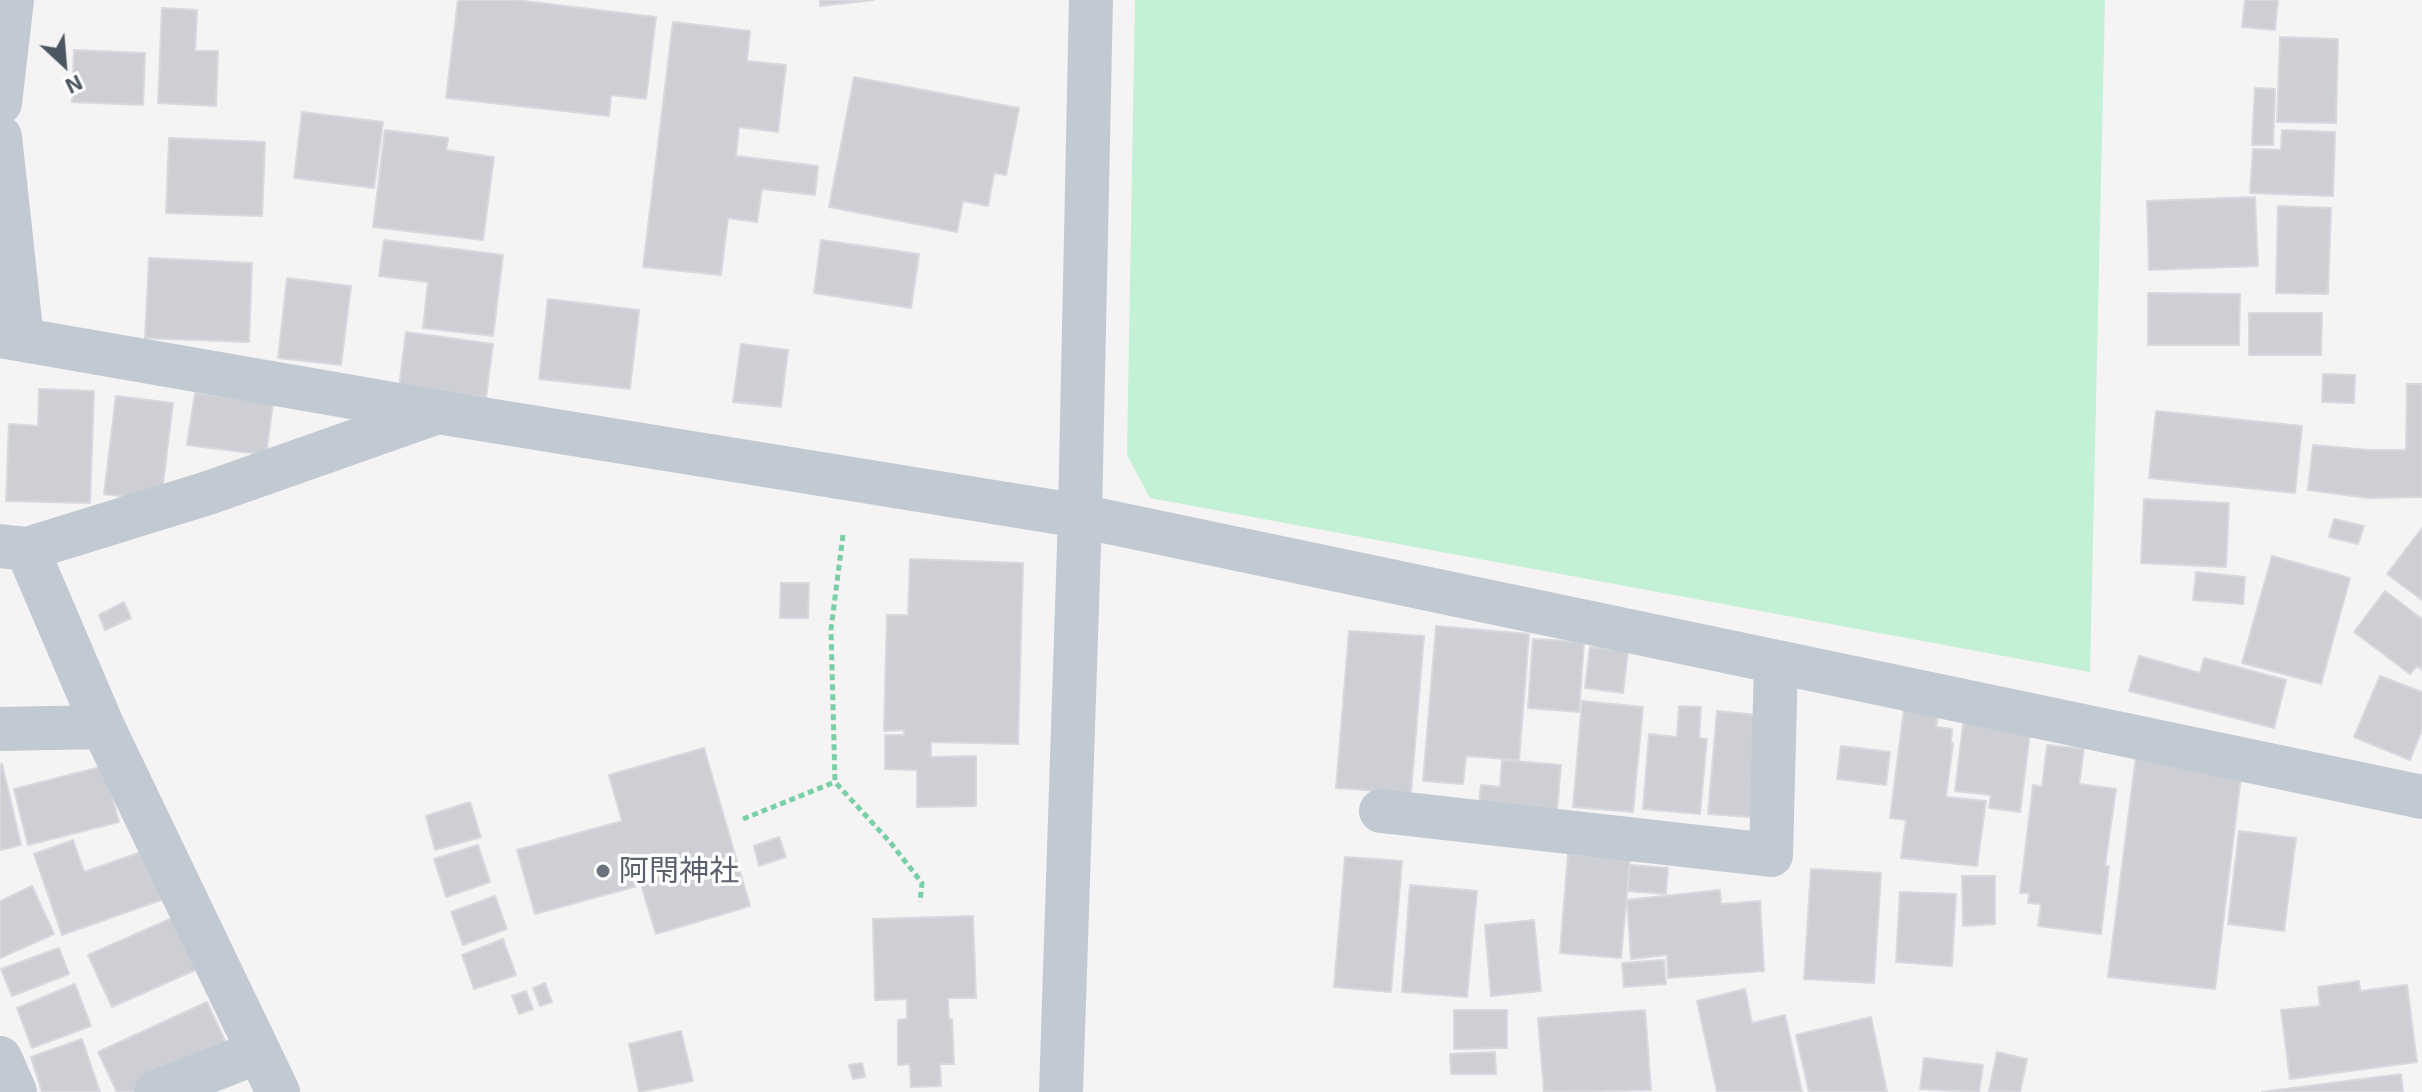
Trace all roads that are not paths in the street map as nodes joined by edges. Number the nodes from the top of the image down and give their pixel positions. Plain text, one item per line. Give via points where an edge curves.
1 (12, 0) edge
2 (1091, 0) edge
3 (0, 103) edge
4 (0, 137) edge
5 (11, 338) edge
6 (438, 412) junction
7 (1080, 516) junction
8 (14, 548) edge
9 (1776, 662) junction
10 (103, 727) junction
11 (0, 729) edge
12 (2422, 797) edge
13 (1381, 811) dead end
14 (258, 1052) junction
15 (0, 1058) edge
16 (15, 1092) edge
17 (156, 1092) edge
18 (278, 1092) edge
19 (1061, 1092) edge

1 - 3 street
2 - 7 street
4 - 5 street
5 - 6 street
6 - 7 street
6 - 8 street via 208,493
7 - 9 street
7 - 19 street
8 - 10 street
9 - 12 street
9 - 13 street via 1771,855
10 - 11 street
10 - 14 street
14 - 17 street
14 - 18 street
15 - 16 street

